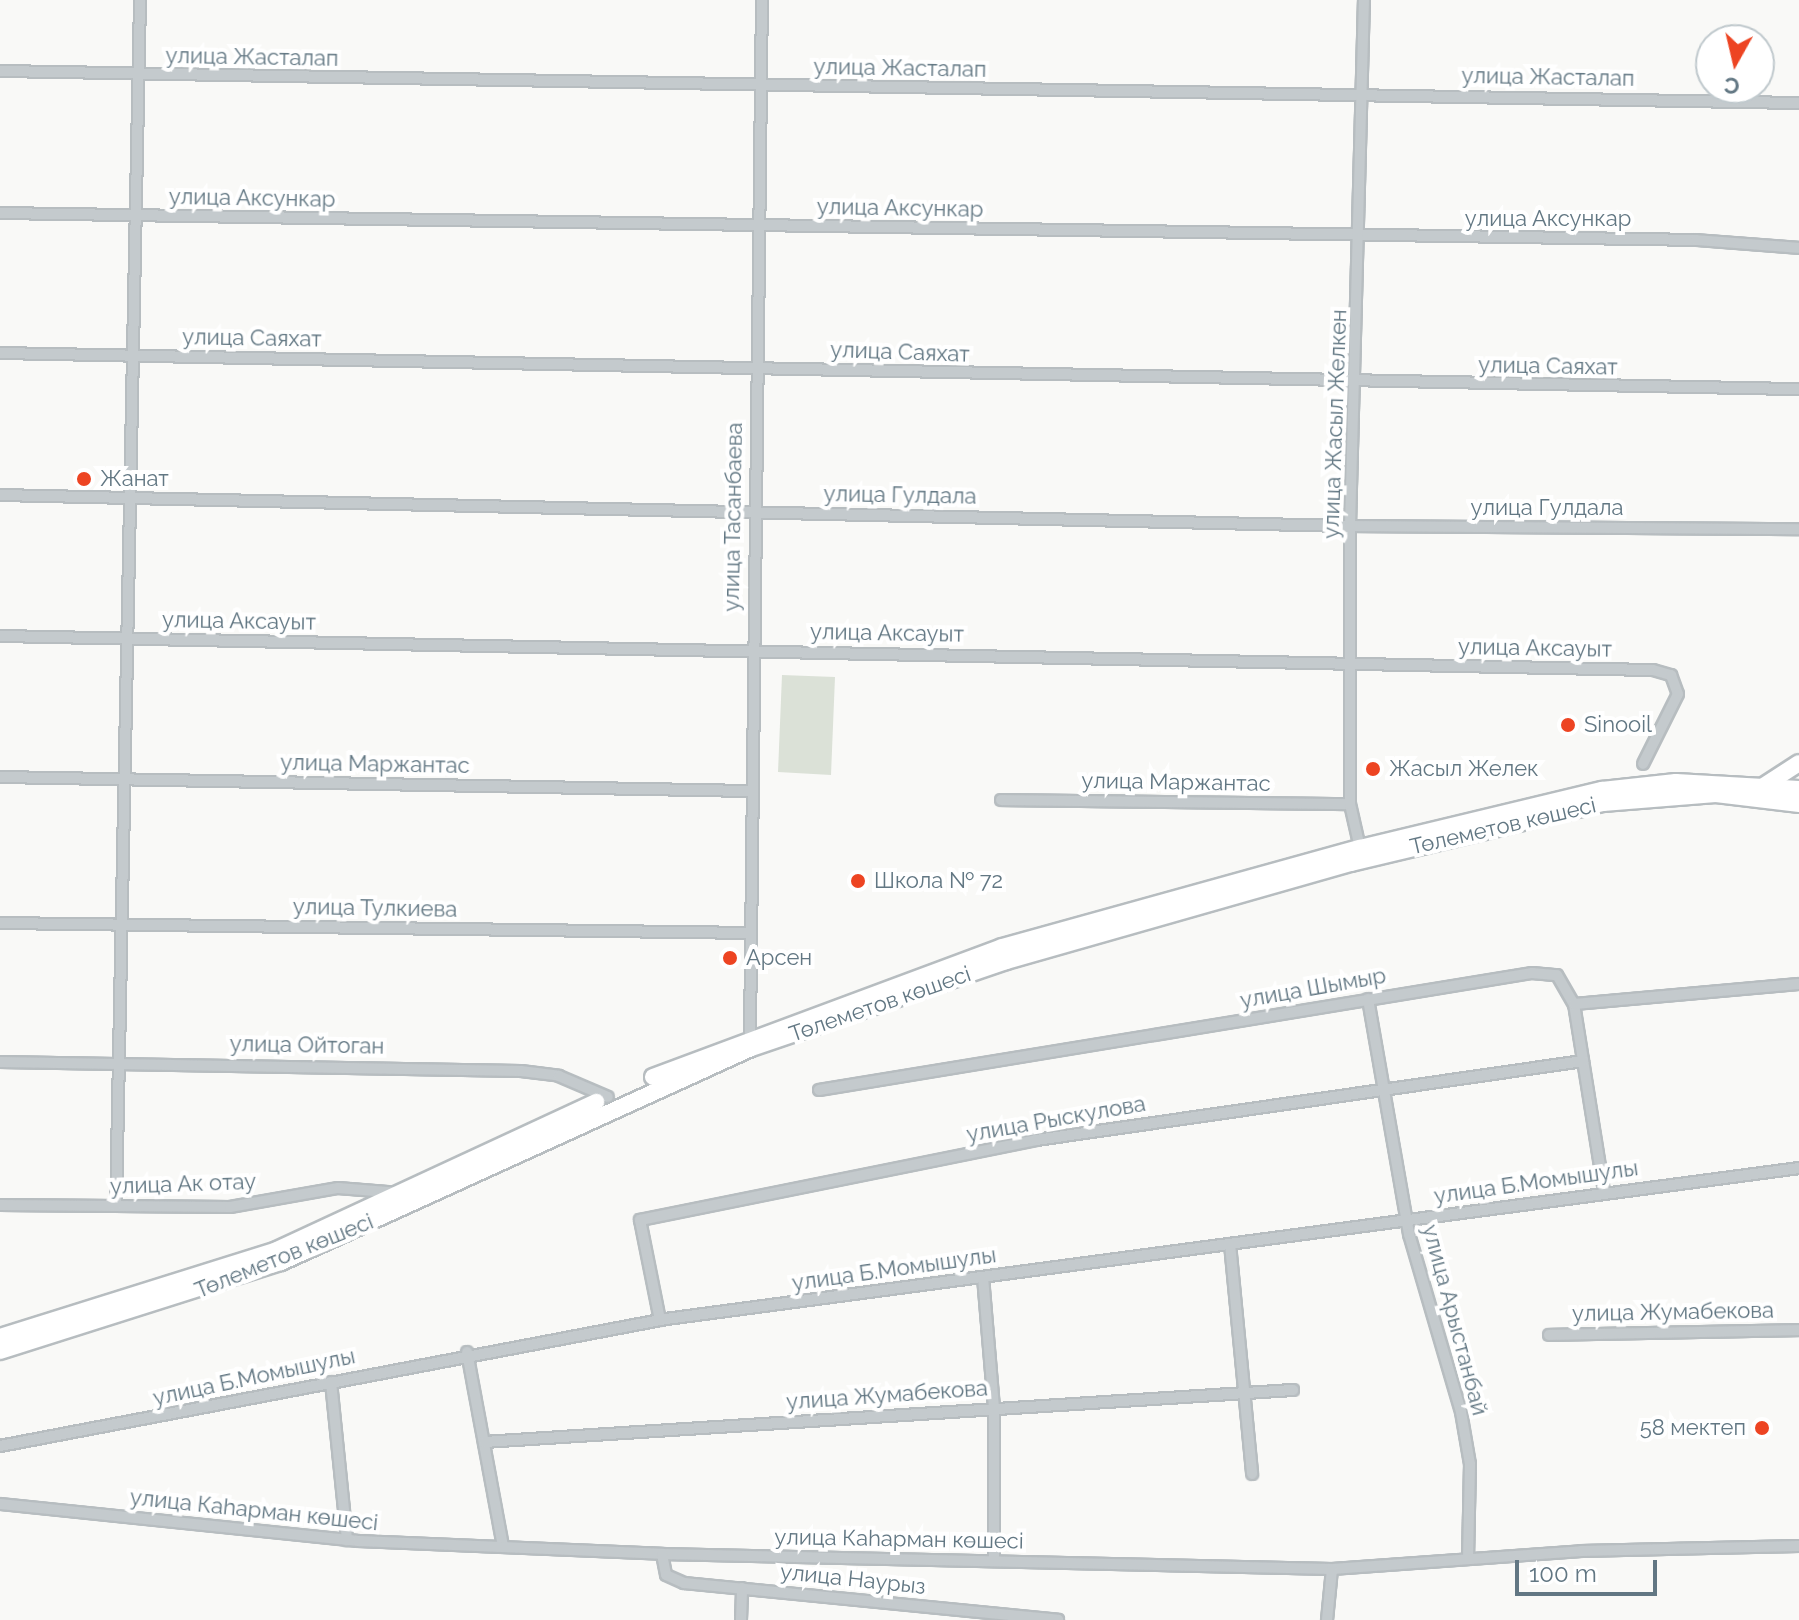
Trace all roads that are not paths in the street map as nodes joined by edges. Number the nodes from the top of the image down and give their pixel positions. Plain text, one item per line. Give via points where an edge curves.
1 (140, 0) edge
2 (762, 0) edge
3 (1364, 0) edge
4 (0, 71) edge
5 (139, 74) junction
6 (760, 86) junction
7 (1361, 93) junction
8 (1799, 103) edge
9 (0, 213) edge
10 (137, 217) junction
11 (758, 225) junction
12 (1361, 239) junction
13 (1799, 248) edge
14 (0, 353) edge
15 (133, 355) junction
16 (756, 368) junction
17 (1356, 384) junction
18 (1799, 389) edge
19 (0, 495) edge
20 (130, 498) junction
21 (753, 512) junction
22 (1350, 526) junction
23 (1799, 529) edge
24 (0, 636) edge
25 (128, 639) junction
26 (750, 651) junction
27 (1351, 663) junction
28 (1799, 763) edge
29 (1643, 764) dead end
30 (0, 777) edge
31 (127, 780) junction
32 (1765, 785) junction
33 (1799, 789) edge
34 (750, 791) junction
35 (1001, 800) dead end
36 (1350, 804) junction
37 (1799, 804) edge
38 (1360, 848) junction
39 (0, 923) edge
40 (123, 925) junction
41 (750, 933) junction
42 (1799, 984) edge
43 (1368, 999) junction
44 (1574, 1004) junction
45 (750, 1035) junction
46 (1583, 1061) junction
47 (0, 1062) edge
48 (120, 1063) junction
49 (1384, 1088) junction
50 (819, 1090) dead end
51 (608, 1097) junction
52 (1799, 1168) edge
53 (1604, 1192) junction
54 (404, 1198) junction
55 (0, 1205) edge
56 (116, 1206) junction
57 (1408, 1220) junction
58 (1230, 1244) junction
59 (983, 1277) junction
60 (660, 1320) junction
61 (1799, 1330) edge
62 (1549, 1335) dead end
63 (0, 1337) edge
64 (0, 1351) edge
65 (467, 1352) junction
66 (331, 1382) junction
67 (1293, 1390) dead end
68 (1244, 1392) junction
69 (994, 1408) junction
70 (484, 1442) junction
71 (0, 1446) edge
72 (1252, 1474) dead end
73 (0, 1504) edge
74 (347, 1540) junction
75 (1799, 1546) edge
76 (503, 1547) junction
77 (662, 1554) junction
78 (1468, 1559) junction
79 (994, 1561) junction
80 (1332, 1569) junction
81 (742, 1588) junction
82 (741, 1620) edge
83 (1058, 1620) edge
84 (1327, 1620) edge

1 - 5 street
2 - 6 street, улица Тасанбаева
3 - 7 street, улица Жасыл Желкен
4 - 5 street, улица Жасталап
5 - 6 street, улица Жасталап
5 - 10 street
6 - 7 street, улица Жасталап
6 - 11 street, улица Тасанбаева
7 - 8 street, улица Жасталап
7 - 12 street, улица Жасыл Желкен
9 - 10 street, улица Аксункар
10 - 11 street, улица Аксункар
10 - 15 street
11 - 12 street, улица Аксункар
11 - 16 street, улица Тасанбаева
12 - 13 street, улица Аксункар via 1696,240
12 - 17 street, улица Жасыл Желкен
14 - 15 street, улица Саяхат
15 - 16 street, улица Саяхат
15 - 20 street
16 - 17 street, улица Саяхат
16 - 21 street, улица Тасанбаева
17 - 18 street, улица Саяхат
17 - 22 street, улица Жасыл Желкен
19 - 20 street, улица Гулдала
20 - 21 street, улица Гулдала
20 - 25 street
21 - 22 street, улица Гулдала
21 - 26 street, улица Тасанбаева
22 - 23 street, улица Гулдала
22 - 27 street, улица Жасыл Желкен
24 - 25 street, улица Аксауыт
25 - 26 street, улица Аксауыт
25 - 31 street
26 - 27 street, улица Аксауыт
26 - 34 street, улица Тасанбаева
27 - 29 street, улица Аксауыт via 1671,675 1679,683 1675,710
27 - 36 street, улица Жасыл Желкен
28 - 32 main road
30 - 31 street, улица Маржантас
31 - 34 street, улица Маржантас
31 - 40 street
32 - 33 main road, Төлеметов көшесі
32 - 38 main road, Төлеметов көшесі via 1676,782 1602,790
34 - 41 street, улица Тасанбаева
35 - 36 street, улица Маржантас
36 - 38 street, улица Жасыл Желкен
37 - 54 main road, Төлеметов көшесі via 1716,794 1603,803 1079,939 751,1048
38 - 45 main road, Төлеметов көшесі via 1031,938
39 - 40 street, улица Тулкиева
40 - 41 street, улица Тулкиева
40 - 48 street
41 - 45 street, улица Тасанбаева
42 - 44 street
43 - 44 street, улица Шымыр via 1549,972
43 - 49 street, улица Арыстанбай
43 - 50 street, улица Шымыр
44 - 46 street
45 - 51 main road, Төлеметов көшесі
46 - 49 street, улица Рыскулова
46 - 53 street
47 - 48 street, улица Ойтоган
48 - 51 street, улица Ойтоган via 521,1071 559,1076
48 - 56 street
49 - 57 street, улица Арыстанбай
49 - 60 street, улица Рыскулова via 1036,1140 640,1220
51 - 54 main road, Төлеметов көшесі
52 - 53 street, улица Б.Момышулы
53 - 57 street, улица Б.Момышулы
54 - 56 street, улица Ак отау via 338,1188 230,1207
54 - 63 main road, Төлеметов көшесі via 238,1265
54 - 64 main road, Төлеметов көшесі via 267,1267
55 - 56 street, улица Ак отау
57 - 58 street, улица Б.Момышулы
57 - 78 street, улица Арыстанбай via 1461,1412 1470,1464
58 - 59 street, улица Б.Момышулы
58 - 68 street
59 - 60 street, улица Б.Момышулы
59 - 69 street
60 - 65 street, улица Б.Момышулы
61 - 62 street, улица Жумабекова
65 - 66 street, улица Б.Момышулы
65 - 70 street
66 - 71 street, улица Б.Момышулы
66 - 74 street
67 - 68 street, улица Жумабекова
68 - 69 street, улица Жумабекова
68 - 72 street
69 - 70 street, улица Жумабекова
69 - 79 street
70 - 76 street
73 - 74 street, улица Каһарман көшесі
74 - 76 street, улица Каһарман көшесі
75 - 78 street, улица Каһарман көшесі
76 - 77 street, улица Каһарман көшесі
77 - 79 street, улица Каһарман көшесі
77 - 81 street, улица Наурыз via 666,1575 675,1579
78 - 80 street, улица Каһарман көшесі
79 - 80 street, улица Каһарман көшесі
80 - 84 street
81 - 82 street
81 - 83 street, улица Наурыз

